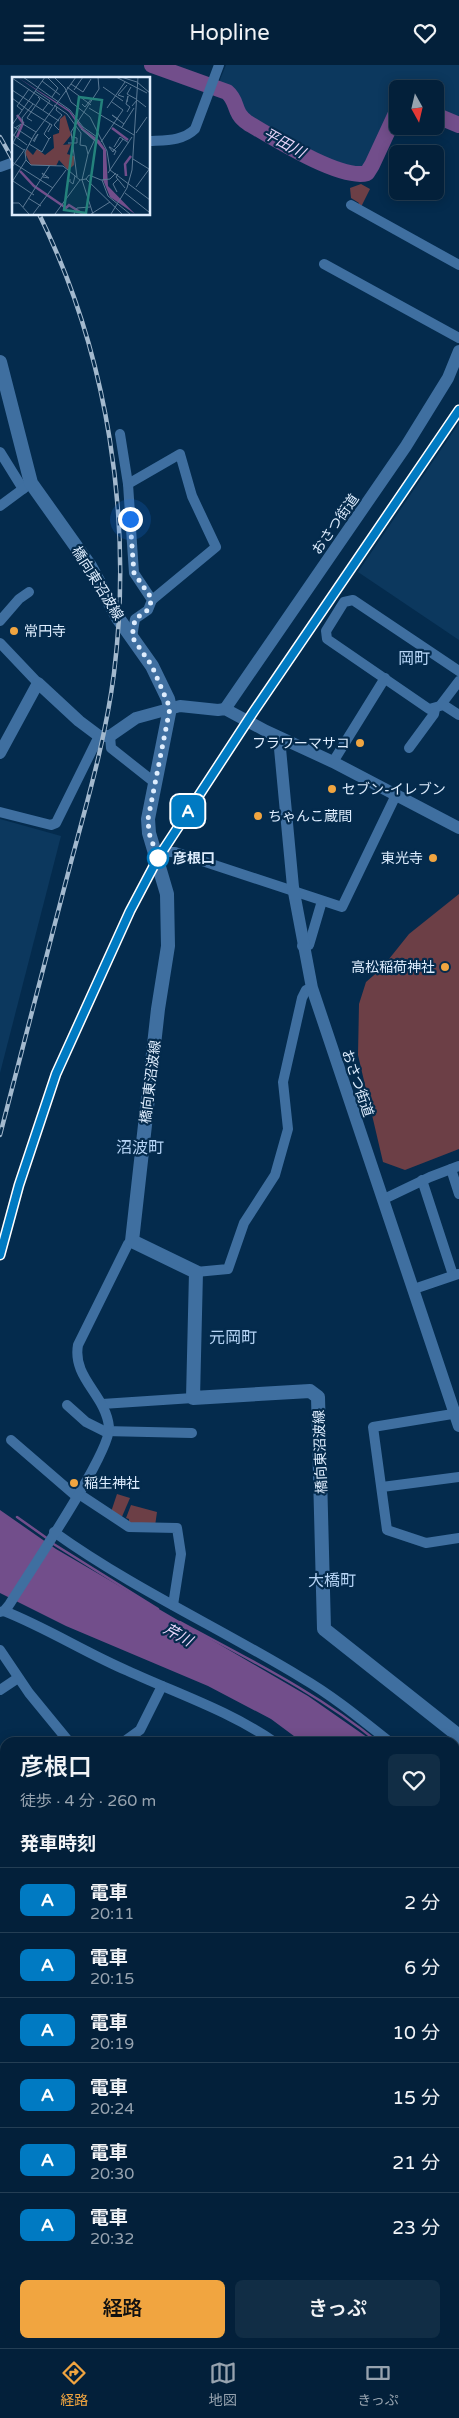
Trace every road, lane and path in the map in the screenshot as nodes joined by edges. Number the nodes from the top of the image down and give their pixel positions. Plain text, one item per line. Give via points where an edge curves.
1 (219, 65) edge
2 (150, 141) edge
3 (12, 163) edge
4 (0, 167) edge
5 (351, 205) dead end
6 (324, 264) dead end
7 (459, 265) edge
8 (459, 338) edge
9 (459, 351) edge
10 (0, 362) edge
11 (120, 434) dead end
12 (0, 452) edge
13 (128, 483) junction
14 (27, 486) junction
15 (0, 507) edge
16 (29, 592) dead end
17 (152, 599) junction
18 (0, 621) edge
19 (132, 637) junction
20 (0, 643) edge
21 (459, 671) edge
22 (385, 678) junction
23 (459, 681) edge
24 (38, 683) junction
25 (438, 706) junction
26 (170, 708) junction
27 (224, 709) junction
28 (459, 715) edge
29 (104, 736) junction
30 (279, 738) junction
31 (409, 748) dead end
32 (0, 753) edge
33 (333, 762) junction
34 (154, 782) junction
35 (396, 795) junction
36 (0, 812) edge
37 (459, 828) edge
38 (169, 853) dead end
39 (293, 889) junction
40 (322, 901) junction
41 (302, 946) junction
42 (312, 988) junction
43 (455, 1167) edge
44 (422, 1180) junction
45 (459, 1194) edge
46 (384, 1199) junction
47 (132, 1241) junction
48 (196, 1272) junction
49 (456, 1274) edge
50 (414, 1289) junction
51 (193, 1398) junction
52 (102, 1403) junction
53 (66, 1405) dead end
54 (458, 1418) edge
55 (110, 1431) junction
56 (192, 1433) dead end
57 (11, 1440) dead end
58 (459, 1477) edge
59 (382, 1487) junction
60 (78, 1495) junction
61 (52, 1535) junction
62 (459, 1538) edge
63 (173, 1605) junction
64 (4, 1610) edge
65 (0, 1650) edge
66 (18, 1678) junction
67 (162, 1687) junction
68 (0, 1690) edge
69 (459, 1736) edge
70 (65, 1737) edge
71 (135, 1737) edge
72 (266, 1737) edge
73 (384, 1737) edge

1 - 2 street via 195,129 188,136
3 - 4 street
5 - 7 street
6 - 8 street
9 - 27 street, おさつ街道 via 448,378 406,446
10 - 14 main road, 橋向東沼波線
11 - 13 street
12 - 14 street
13 - 17 street via 134,573
13 - 17 street via 180,453 192,497 216,547
14 - 15 street
14 - 19 main road, 橋向東沼波線 via 90,566
16 - 18 street
17 - 19 street via 148,610 135,619
19 - 26 main road, 橋向東沼波線 via 152,666
20 - 24 street
21 - 22 street via 352,600 344,603 326,631 327,639
22 - 25 street via 429,709
22 - 33 street
23 - 25 street
24 - 29 street via 79,721
24 - 32 street
25 - 28 street
25 - 31 street
26 - 27 street
26 - 29 street via 136,718
26 - 34 main road, 橋向東沼波線
27 - 30 street
29 - 34 street via 111,748
29 - 36 street via 56,823 51,825
30 - 33 street
30 - 39 street, おさつ街道
33 - 35 street
34 - 47 main road, 橋向東沼波線 via 149,833 166,894 168,946
35 - 37 street
35 - 40 street via 342,907
38 - 39 street via 175,851
39 - 40 street
39 - 41 street, おさつ街道
40 - 41 street via 310,945
41 - 42 street, おさつ街道
42 - 46 street, おさつ街道
42 - 48 street via 306,990 302,998 283,1081 288,1129 275,1175 244,1223 228,1269
43 - 44 street
43 - 45 street
44 - 46 street
44 - 49 street
46 - 50 street, おさつ街道
47 - 48 main road
47 - 52 street via 78,1345 76,1357 82,1376
48 - 51 main road
49 - 50 street
50 - 54 street, おさつ街道
51 - 52 street
51 - 69 main road, 橋向東沼波線 via 310,1391 318,1397 324,1629
52 - 55 street
53 - 55 street via 96,1428
54 - 59 street via 373,1427
55 - 56 street
55 - 60 street
57 - 60 street
58 - 59 street
59 - 62 street via 387,1530 426,1543
60 - 61 street
60 - 63 street via 129,1527 177,1529 181,1554
61 - 63 street
61 - 64 street
63 - 73 street via 304,1679
64 - 67 street
65 - 66 street
66 - 68 street
66 - 70 street
67 - 71 street
67 - 72 street via 211,1705

